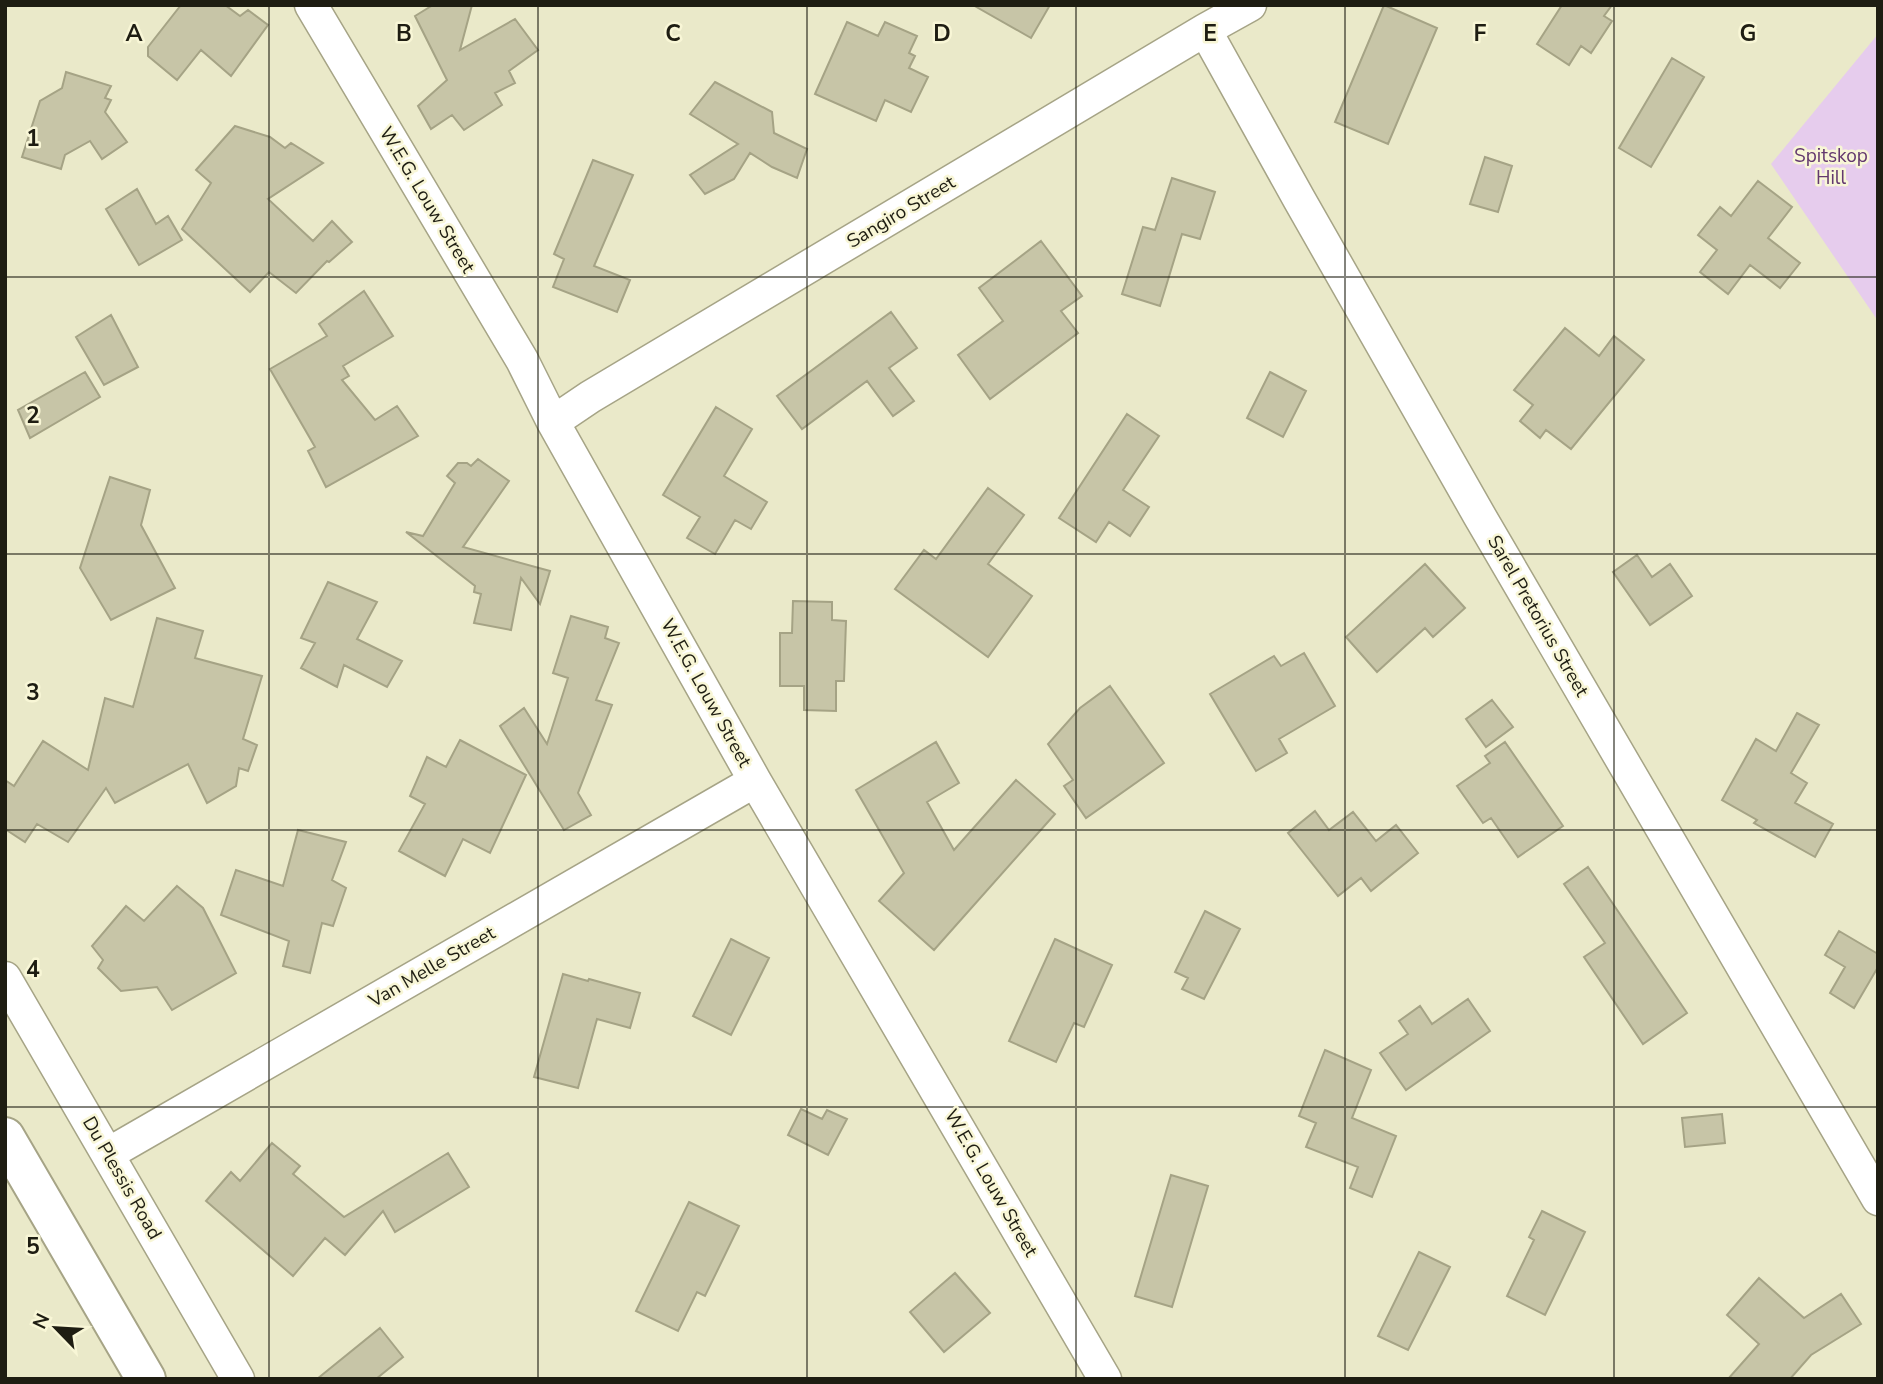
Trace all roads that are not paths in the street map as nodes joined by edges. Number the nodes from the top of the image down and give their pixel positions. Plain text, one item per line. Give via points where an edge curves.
1 (311, 5) edge
2 (1250, 5) edge
3 (1205, 30) junction
4 (553, 422) junction
5 (755, 781) junction
6 (5, 978) edge
7 (5, 1137) edge
8 (108, 1154) junction
9 (1878, 1199) edge
10 (146, 1379) edge
11 (238, 1379) edge
12 (1105, 1379) edge

1 - 4 street, W.E.G. Louw Street via 522,360
2 - 3 street, Sangiro Street
3 - 4 street, Sangiro Street
3 - 9 street, Sarel Pretorius Street via 1479,515
4 - 5 street, W.E.G. Louw Street
5 - 8 street, Van Melle Street
5 - 12 street, W.E.G. Louw Street
6 - 8 street, Du Plessis Road
7 - 10 street
8 - 11 street, Du Plessis Road

